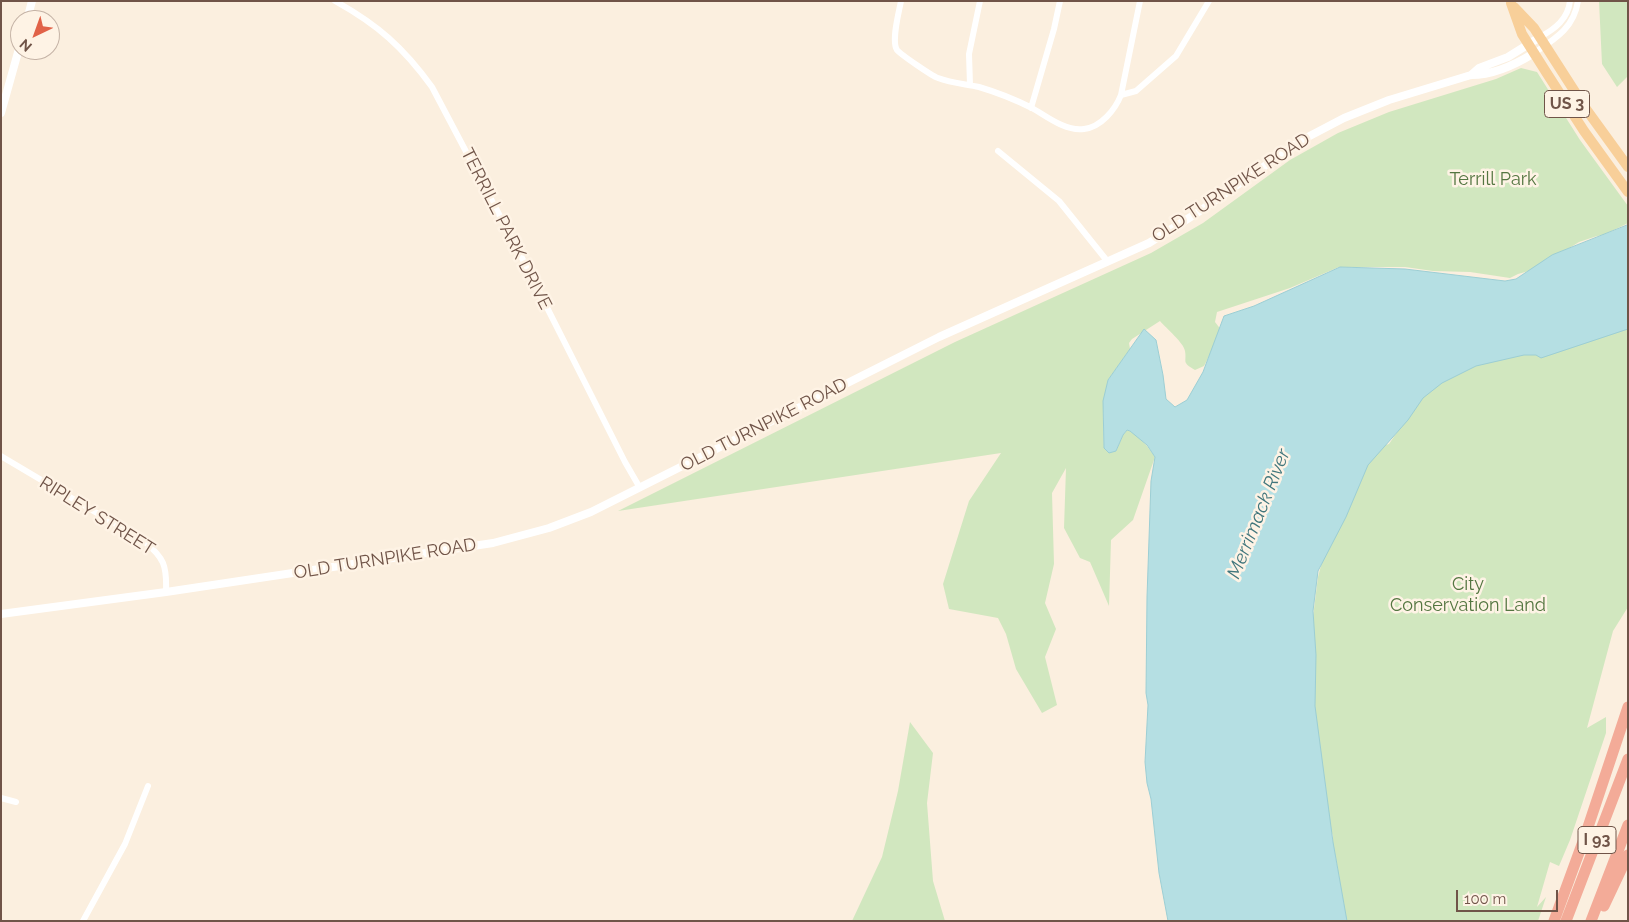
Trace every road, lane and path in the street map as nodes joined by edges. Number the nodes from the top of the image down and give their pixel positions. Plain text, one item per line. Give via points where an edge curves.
1 (334, 1) edge
2 (901, 1) edge
3 (980, 1) edge
4 (1060, 1) edge
5 (1140, 1) edge
6 (1209, 1) edge
7 (1570, 1) edge
8 (1578, 1) edge
9 (1510, 2) edge
10 (1543, 42) junction
11 (1531, 49) junction
12 (16, 60) edge
13 (970, 85) junction
14 (1121, 95) junction
15 (1031, 108) junction
16 (1, 113) edge
17 (998, 151) dead end
18 (1628, 167) edge
19 (1628, 192) edge
20 (1108, 262) junction
21 (1, 456) edge
22 (640, 488) junction
23 (166, 592) junction
24 (1, 614) edge
25 (1628, 707) edge
26 (1628, 759) edge
27 (148, 786) dead end
28 (1, 798) edge
29 (16, 802) dead end
30 (1628, 825) edge
31 (1628, 855) edge
32 (83, 921) edge
33 (1554, 921) edge
34 (1566, 921) edge
35 (1591, 921) edge
36 (1596, 921) edge

1 - 22 street, TERRILL PARK DRIVE via 385,33 432,87
2 - 13 street via 895,40 897,50 937,78
3 - 13 street via 969,54
4 - 15 street
5 - 14 street
6 - 14 street via 1176,56 1136,92
7 - 10 street via 1567,13
8 - 10 street via 1572,21 1562,33
9 - 10 main road, US 3
9 - 11 main road, US 3
10 - 11 street, OLD TURNPIKE ROAD
10 - 18 main road, US 3
11 - 19 main road, US 3
11 - 20 street, OLD TURNPIKE ROAD via 1479,68 1471,75 1389,100 1316,132 1197,214
12 - 16 street
13 - 15 street
14 - 15 street via 1113,112 1083,130 1060,125
17 - 20 street via 1059,201
20 - 22 street, OLD TURNPIKE ROAD via 939,337
21 - 23 street, RIPLEY STREET via 150,546 165,565
22 - 23 street, OLD TURNPIKE ROAD via 567,522 493,543
23 - 24 street, OLD TURNPIKE ROAD
25 - 33 highway
26 - 34 highway, I 93
27 - 32 street via 124,844
28 - 29 street
30 - 35 highway, I 93
31 - 36 highway

